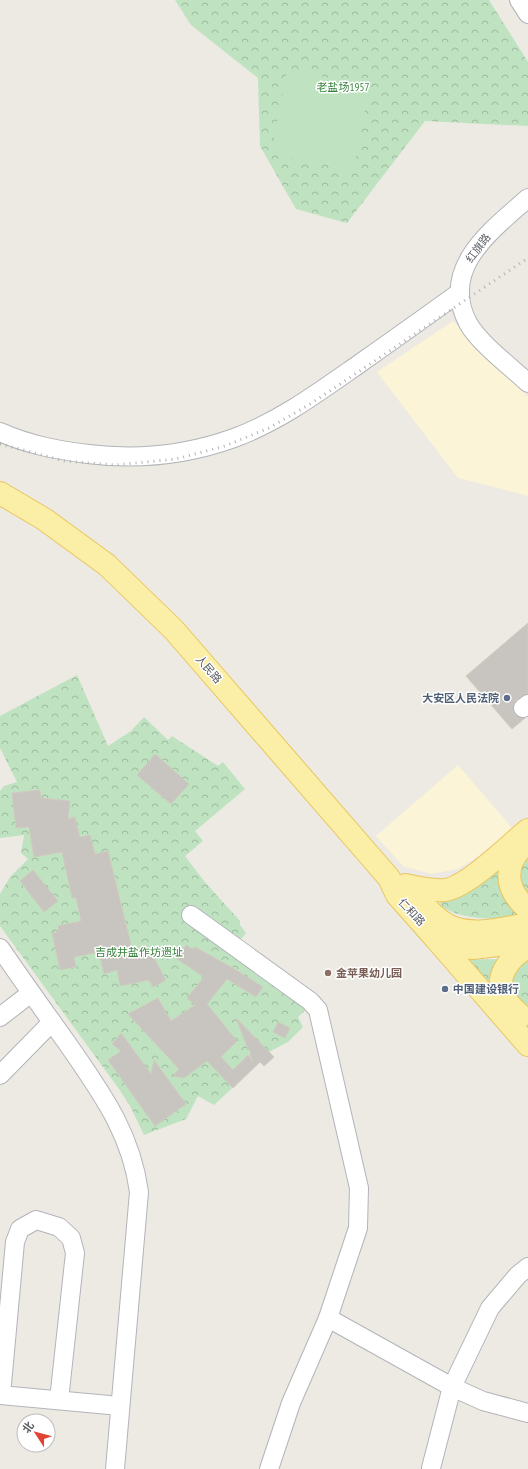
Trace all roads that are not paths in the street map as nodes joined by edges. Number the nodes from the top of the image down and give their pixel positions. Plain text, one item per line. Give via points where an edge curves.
1 (519, 0) edge
2 (528, 14) edge
3 (528, 198) edge
4 (460, 292) junction
5 (528, 383) edge
6 (0, 432) edge
7 (0, 493) edge
8 (528, 830) edge
9 (528, 842) edge
10 (397, 882) junction
11 (528, 909) edge
12 (191, 914) dead end
13 (528, 924) edge
14 (436, 939) junction
15 (528, 941) edge
16 (528, 947) edge
17 (0, 948) edge
18 (32, 993) junction
19 (0, 1017) edge
20 (52, 1022) junction
21 (528, 1025) edge
22 (528, 1045) edge
23 (0, 1075) edge
24 (528, 1267) edge
25 (328, 1318) junction
26 (452, 1387) junction
27 (1, 1395) edge
28 (59, 1400) junction
29 (120, 1406) junction
30 (528, 1413) edge
31 (431, 1468) dead end
32 (115, 1469) edge
33 (269, 1469) edge

1 - 2 street
3 - 4 street, 红旗路 via 488,233 466,261 460,281
4 - 5 street, 红旗路 via 468,323
4 - 6 street via 312,398 271,422 233,438 194,449 146,457 54,450
7 - 10 main road, 人民路 via 44,519 107,565 174,630
8 - 10 main road via 469,879 447,890 428,890
9 - 11 main road via 519,850 510,866 509,882 517,900
10 - 13 main road, 仁和路 via 452,928 470,931 490,930
10 - 14 main road, 仁和路 via 396,896
12 - 25 street via 310,1001 318,1010 359,1188 358,1228
14 - 15 main road, 仁和路 via 473,948
14 - 22 main road
16 - 21 main road via 516,953 507,964 502,975 502,990 506,999
17 - 18 street
18 - 19 street
18 - 20 street
20 - 23 street
20 - 29 street via 107,1101 126,1138 136,1168 139,1192
24 - 26 street via 490,1308
25 - 26 street
25 - 33 street via 291,1403
26 - 30 street via 483,1401
26 - 31 street
27 - 28 street
27 - 28 street via 15,1242 20,1229 36,1220 63,1230 71,1238 75,1253
28 - 29 street
29 - 32 street

